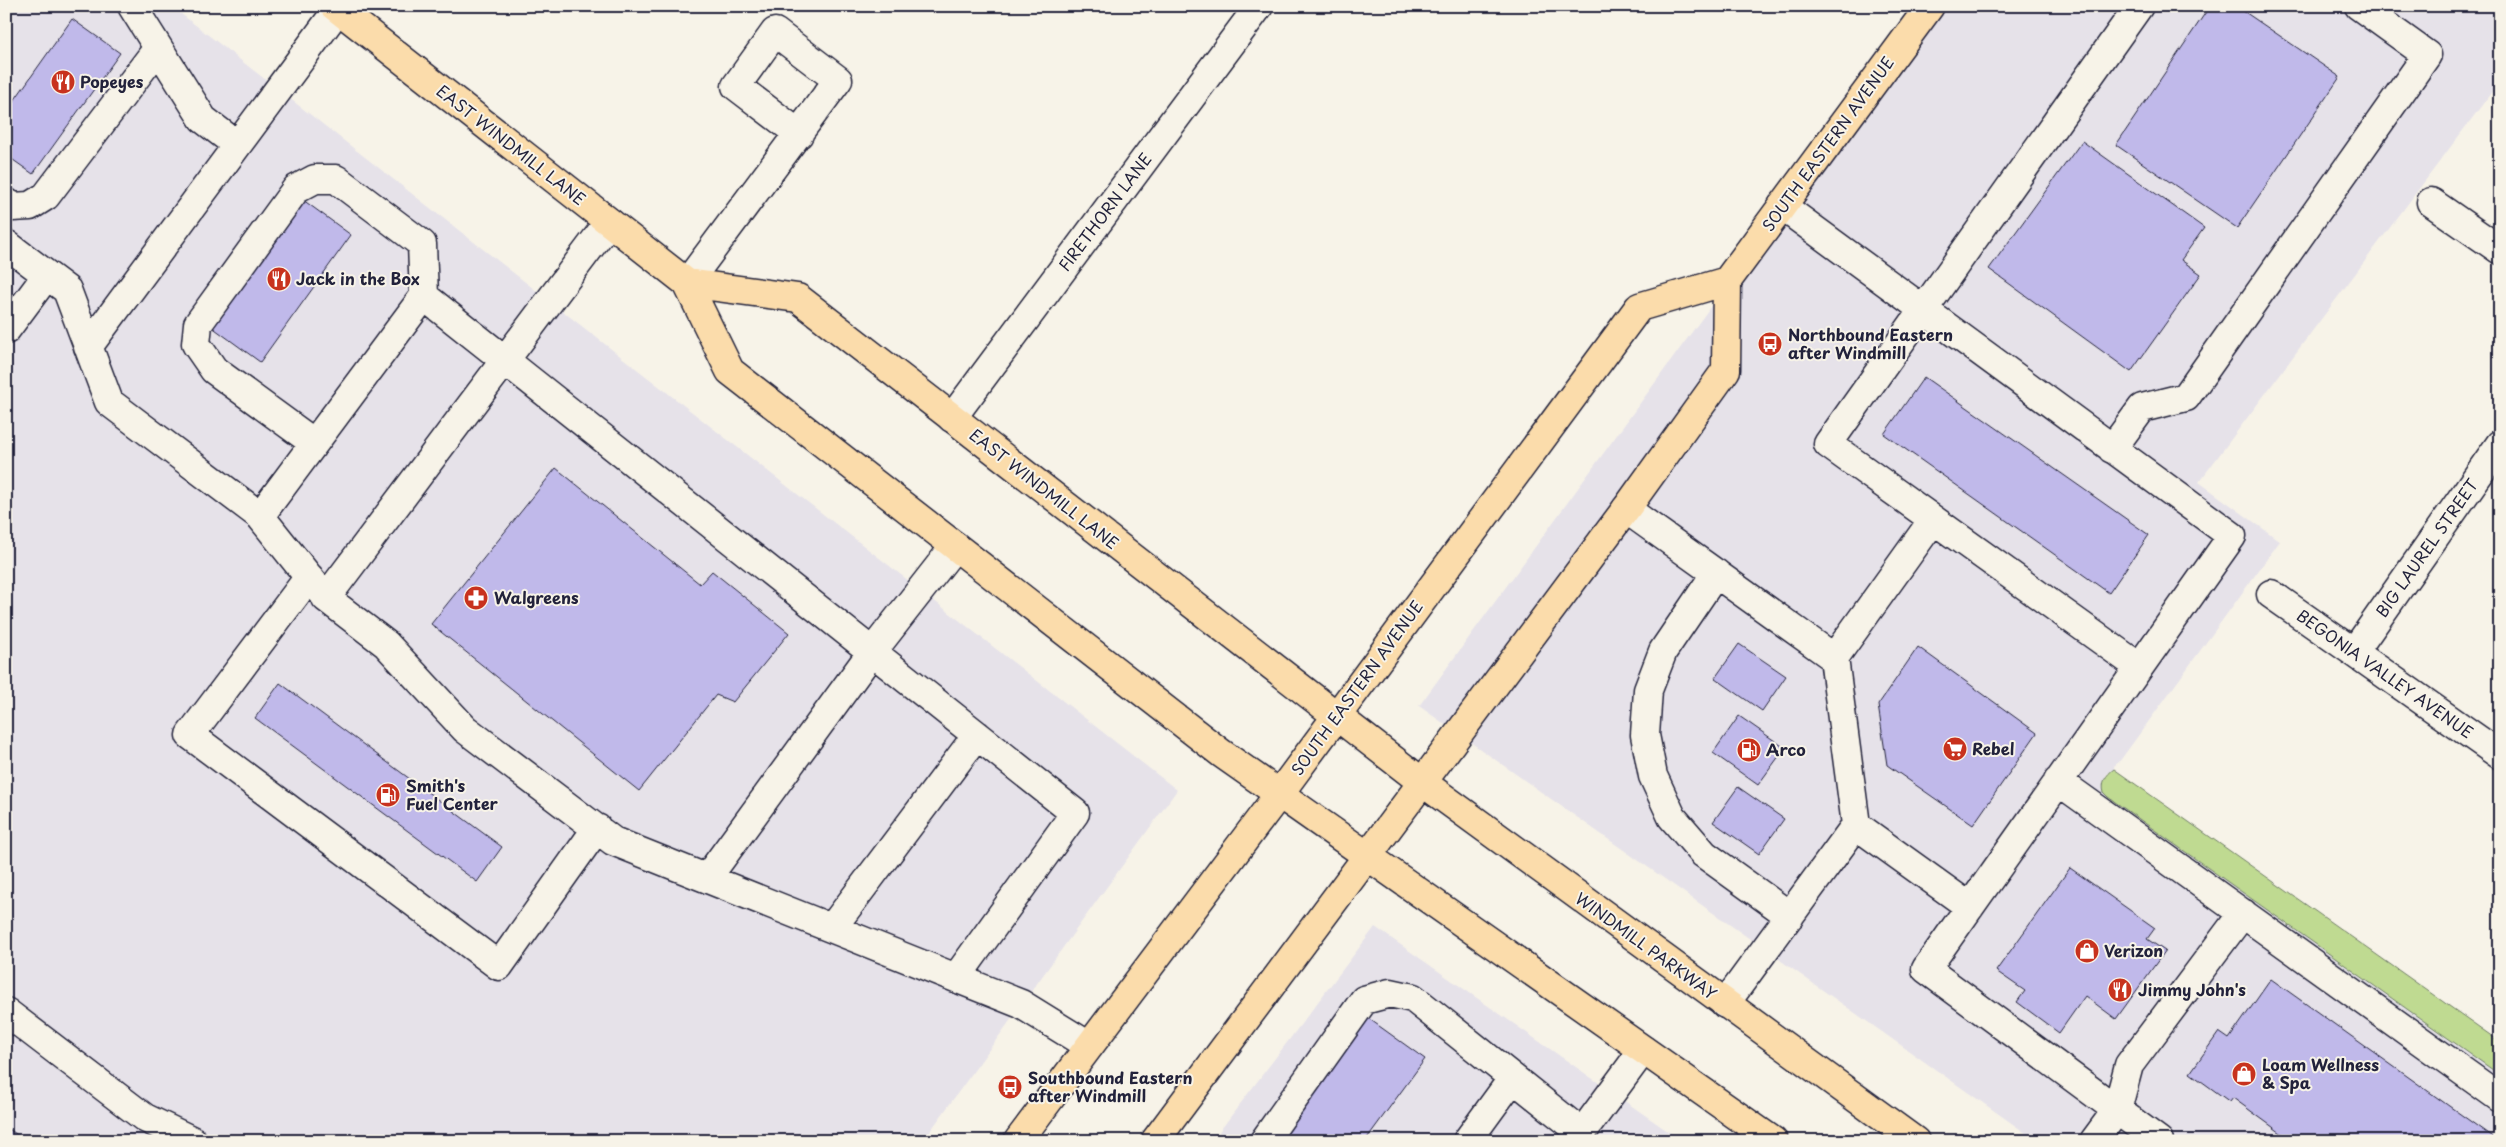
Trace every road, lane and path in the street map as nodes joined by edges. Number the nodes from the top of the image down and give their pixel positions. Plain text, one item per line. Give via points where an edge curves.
1 (132, 6) edge
2 (1258, 6) edge
3 (1930, 6) edge
4 (2139, 6) edge
5 (2359, 6) edge
6 (336, 8) edge
7 (158, 48) junction
8 (799, 134) dead end
9 (237, 145) junction
10 (6, 202) edge
11 (2431, 202) dead end
12 (1782, 206) junction
13 (609, 222) junction
14 (6, 244) edge
15 (2500, 250) edge
16 (47, 275) junction
17 (1727, 281) junction
18 (687, 283) junction
19 (424, 296) junction
20 (1924, 312) junction
21 (6, 330) edge
22 (88, 347) junction
23 (505, 360) junction
24 (952, 418) junction
25 (314, 443) junction
26 (2500, 444) edge
27 (2112, 449) junction
28 (1626, 509) junction
29 (260, 516) junction
30 (1934, 520) junction
31 (955, 546) junction
32 (1716, 573) junction
33 (309, 577) junction
34 (2271, 594) dead end
35 (326, 598) junction
36 (872, 652) junction
37 (2354, 652) junction
38 (1834, 658) junction
39 (2139, 667) junction
40 (1335, 716) junction
41 (977, 735) junction
42 (1378, 749) joint
43 (2500, 755) edge
44 (2058, 781) junction
45 (1422, 782) junction
46 (1278, 794) junction
47 (1856, 825) junction
48 (597, 828) junction
49 (1366, 856) junction
50 (707, 878) junction
51 (1970, 907) junction
52 (2243, 913) junction
53 (1790, 916) junction
54 (832, 928) junction
55 (956, 978) junction
56 (1725, 1004) junction
57 (6, 1012) edge
58 (1089, 1046) junction
59 (1643, 1050) junction
60 (1513, 1078) junction
61 (2500, 1098) edge
62 (2117, 1110) junction
63 (1579, 1137) edge
64 (192, 1141) edge
65 (1018, 1141) edge
66 (1155, 1141) edge
67 (1264, 1141) edge
68 (1467, 1141) edge
69 (1773, 1141) edge
70 (1916, 1141) edge
71 (2094, 1141) edge
72 (2160, 1141) edge

1 - 7 street
2 - 24 street, FIRETHORN LANE
3 - 12 main road, SOUTH EASTERN AVENUE
4 - 20 street
5 - 27 street via 2427,55 2186,397 2142,408
6 - 9 street
6 - 13 main road, EAST WINDMILL LANE
7 - 9 street via 203,119
7 - 10 street via 46,196 30,206 12,207
8 - 18 street
9 - 22 street
11 - 15 street
12 - 17 main road, SOUTH EASTERN AVENUE
12 - 20 street
13 - 18 main road, EAST WINDMILL LANE
13 - 23 street
14 - 16 street
16 - 21 street
16 - 22 street via 67,290
17 - 28 main road via 1726,370
17 - 40 main road, SOUTH EASTERN AVENUE via 1638,307
18 - 24 main road, EAST WINDMILL LANE via 798,298
18 - 31 main road, EAST WINDMILL LANE via 730,371
19 - 23 street
19 - 25 street
19 - 25 street via 422,244 336,179 315,179 296,189 198,324 196,344 214,370
20 - 27 street
20 - 30 street via 1828,444
22 - 29 street via 109,402
23 - 35 street
23 - 36 street
24 - 40 main road, EAST WINDMILL LANE
25 - 29 street
26 - 37 street, BIG LAUREL STREET
27 - 39 street via 2232,536
28 - 32 street
28 - 45 main road
29 - 33 street
30 - 38 street
30 - 39 street
31 - 36 street
31 - 46 main road, EAST WINDMILL LANE
32 - 38 street
32 - 53 street via 1662,651 1648,690 1645,735 1653,776 1672,817 1704,854
33 - 35 street
33 - 48 street via 190,735 499,966
34 - 37 street, BEGONIA VALLEY AVENUE
35 - 48 street via 386,644 465,729
36 - 41 street
36 - 50 street
37 - 43 street, BEGONIA VALLEY AVENUE
38 - 47 street
39 - 44 street
40 - 42 main road, EAST WINDMILL LANE
40 - 46 main road, SOUTH EASTERN AVENUE
41 - 54 street
41 - 55 street via 1075,813
42 - 45 main road, WINDMILL PARKWAY
44 - 51 street
44 - 52 street
45 - 49 main road
45 - 56 main road, WINDMILL PARKWAY
46 - 49 main road, EAST WINDMILL LANE
46 - 58 main road, SOUTH EASTERN AVENUE
47 - 51 street
47 - 53 street
48 - 50 street via 613,841
49 - 59 main road
49 - 66 main road
50 - 54 street
51 - 62 street via 1926,969
52 - 61 street
52 - 62 street via 2128,1065
53 - 56 street
54 - 55 street
55 - 58 street via 1021,1004
56 - 70 main road, WINDMILL PARKWAY
57 - 64 street via 145,1118
58 - 65 main road, SOUTH EASTERN AVENUE
59 - 63 street
59 - 69 main road
60 - 63 street
60 - 67 street via 1413,998 1390,993 1364,1000
60 - 68 street
62 - 71 street
62 - 72 street

